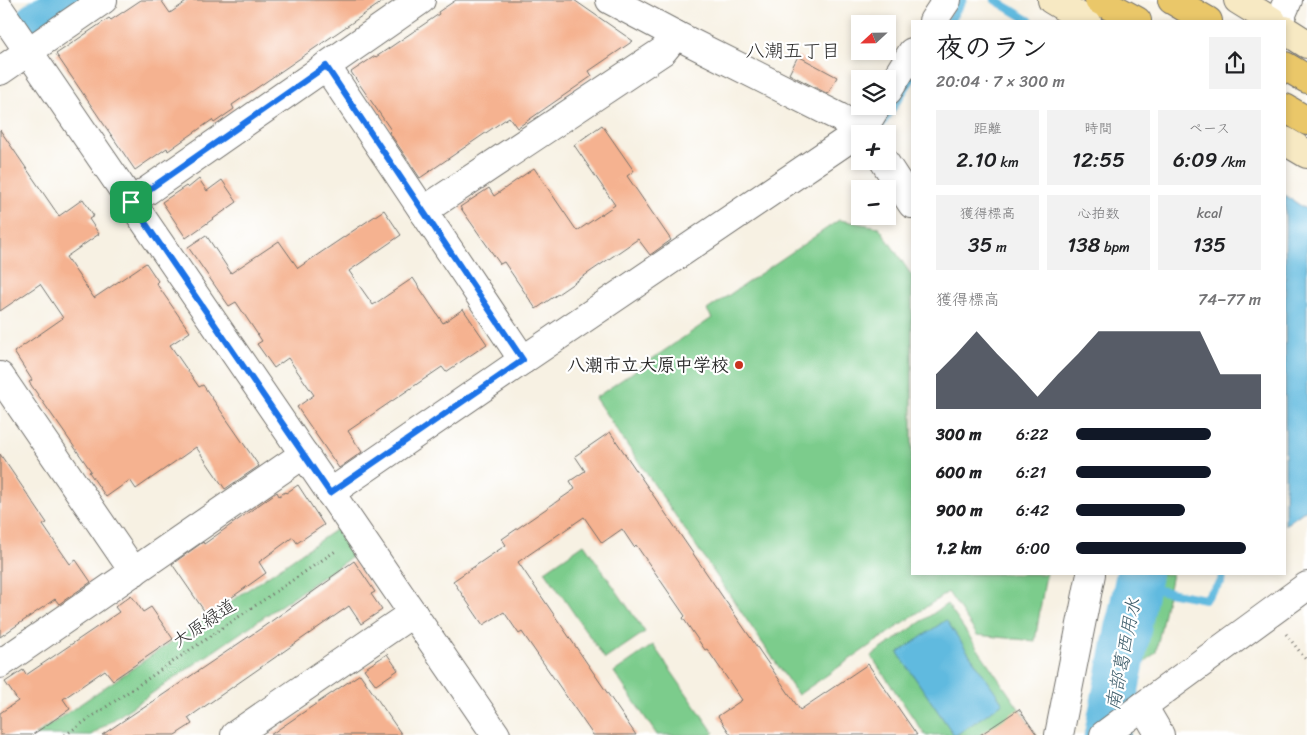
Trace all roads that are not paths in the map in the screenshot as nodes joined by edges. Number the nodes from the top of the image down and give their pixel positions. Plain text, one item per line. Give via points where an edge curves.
1 (103, 0) edge
2 (421, 0) edge
3 (610, 0) edge
4 (947, 0) edge
5 (1052, 0) edge
6 (1099, 0) edge
7 (1172, 0) edge
8 (1238, 0) edge
9 (1288, 0) edge
10 (0, 10) edge
11 (934, 20) edge
12 (1085, 20) edge
13 (1135, 20) edge
14 (1206, 20) edge
15 (1270, 20) edge
16 (1279, 20) edge
17 (1286, 31) edge
18 (676, 35) junction
19 (1307, 44) edge
20 (28, 52) junction
21 (911, 54) edge
22 (326, 66) junction
23 (1286, 67) edge
24 (0, 71) edge
25 (896, 78) edge
26 (1307, 79) edge
27 (1286, 109) edge
28 (1307, 121) edge
29 (852, 125) edge
30 (851, 141) edge
31 (1286, 142) edge
32 (1307, 154) edge
33 (890, 170) edge
34 (131, 202) junction
35 (911, 202) edge
36 (423, 211) junction
37 (523, 360) junction
38 (0, 376) edge
39 (304, 454) junction
40 (330, 493) junction
41 (134, 572) junction
42 (1091, 575) edge
43 (1307, 586) edge
44 (413, 613) junction
45 (0, 664) edge
46 (1142, 706) junction
47 (242, 733) edge
48 (496, 735) edge
49 (1059, 735) edge
50 (1104, 735) edge
51 (1160, 735) edge

1 - 20 street
2 - 22 street
3 - 18 street
4 - 11 street
5 - 12 main road
6 - 13 highway
7 - 14 highway
8 - 15 main road
9 - 16 street
10 - 20 street
17 - 19 main road
18 - 29 street
18 - 36 street via 663,52
20 - 24 street
20 - 34 street
21 - 25 street
22 - 34 street
22 - 36 street
23 - 26 highway
27 - 28 highway
30 - 37 street
31 - 32 main road
33 - 35 street
34 - 39 street
36 - 37 street
37 - 40 street
38 - 41 street
39 - 40 street
39 - 41 street
40 - 44 street
41 - 45 street
42 - 49 street
43 - 46 street
44 - 47 street
44 - 48 street
46 - 50 street
46 - 51 street

